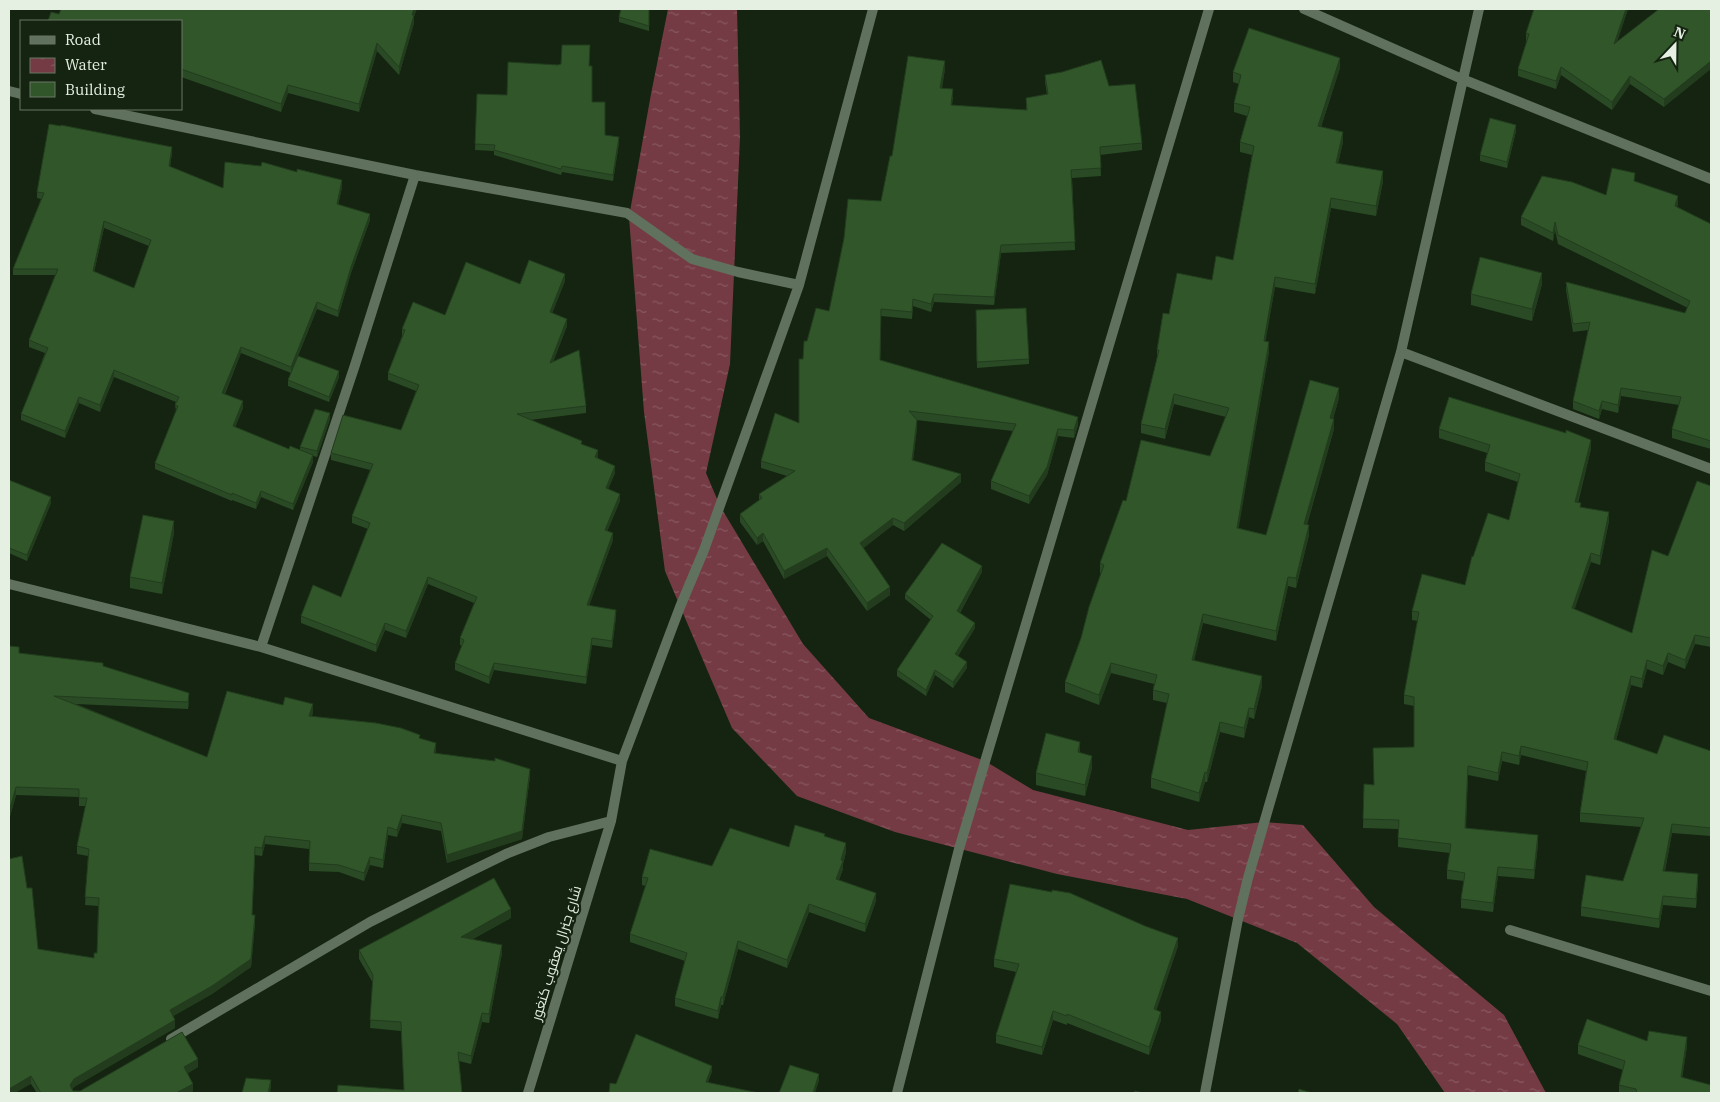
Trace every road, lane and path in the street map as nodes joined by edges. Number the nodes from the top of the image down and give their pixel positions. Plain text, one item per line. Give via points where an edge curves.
1 (873, 9) edge
2 (1209, 9) edge
3 (1304, 9) edge
4 (1479, 9) edge
5 (1462, 79) junction
6 (100, 110) edge
7 (415, 174) junction
8 (1711, 179) edge
9 (799, 285) junction
10 (1402, 352) junction
11 (1711, 469) edge
12 (9, 584) edge
13 (261, 647) junction
14 (622, 761) junction
15 (611, 821) junction
16 (1510, 930) dead end
17 (1711, 991) edge
18 (161, 1045) edge
19 (528, 1093) edge
20 (897, 1093) edge
21 (1205, 1093) edge

1 - 9 street, شارع جنرال يعقوب كنغور
2 - 20 street via 959,849
3 - 5 street
4 - 5 street
5 - 8 street
5 - 10 street
6 - 7 street
7 - 9 street via 627,213 692,259
7 - 13 street via 356,365
9 - 14 street, شارع جنرال يعقوب كنغور via 704,550
10 - 11 street
10 - 21 street via 1248,878
12 - 13 street
13 - 14 street
14 - 15 street, شارع جنرال يعقوب كنغور
15 - 18 street via 549,837 467,873 370,922
15 - 19 street, شارع جنرال يعقوب كنغور
16 - 17 street

